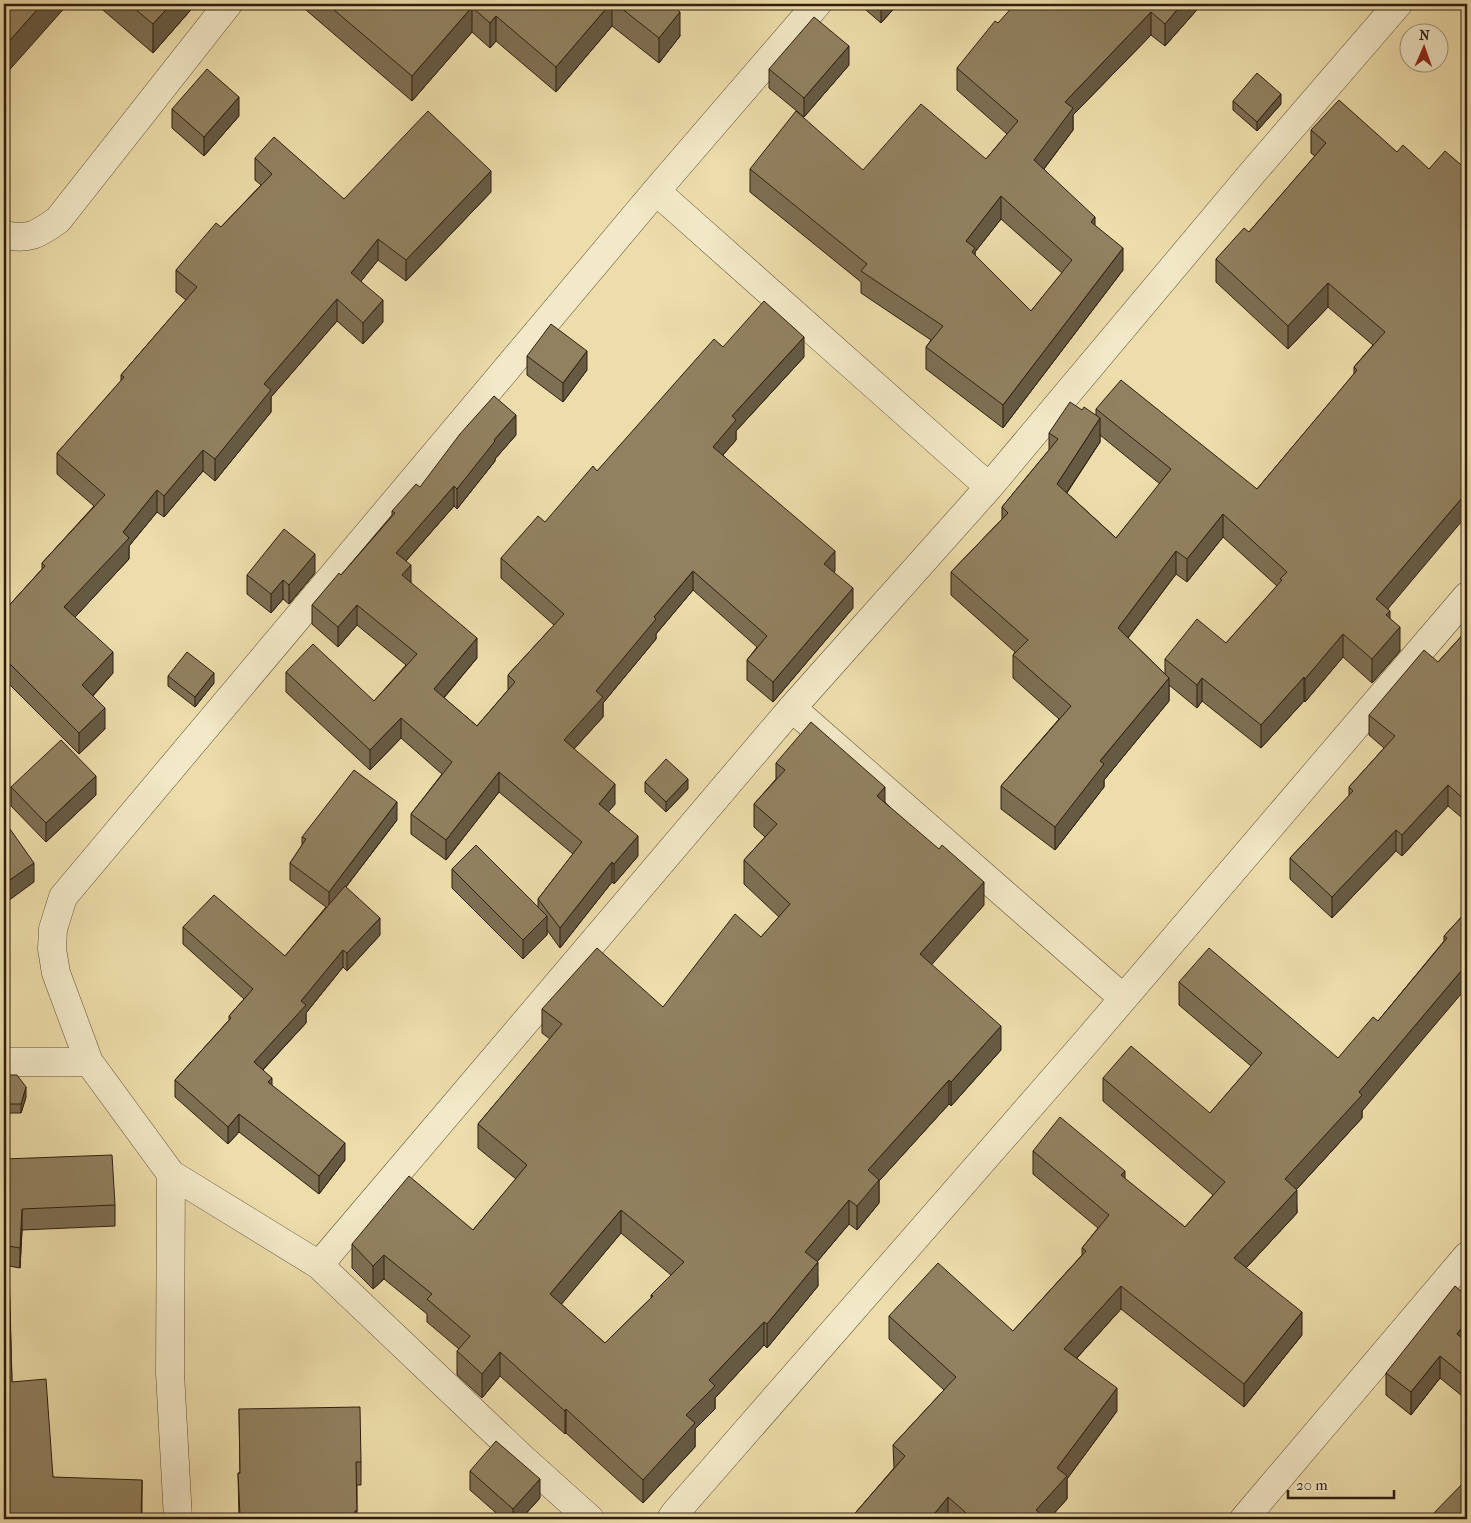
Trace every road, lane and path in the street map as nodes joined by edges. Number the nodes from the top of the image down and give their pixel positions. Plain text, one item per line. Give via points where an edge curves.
1 (228, 4) edge
2 (816, 4) edge
3 (1398, 4) edge
4 (656, 191) junction
5 (4, 235) edge
6 (989, 487) junction
7 (1467, 596) edge
8 (792, 708) junction
9 (1123, 998) junction
10 (4, 1062) edge
11 (89, 1062) junction
12 (171, 1174) junction
13 (1467, 1256) edge
14 (319, 1265) junction
15 (178, 1519) edge
16 (590, 1519) edge
17 (671, 1519) edge
18 (1244, 1519) edge

1 - 5 street via 58,220 38,234 18,238
2 - 4 street
3 - 6 street
4 - 6 street
4 - 11 street via 63,897 53,929 52,949 56,974
6 - 8 street
7 - 9 street
8 - 9 street
8 - 14 street
9 - 17 street
10 - 11 street
11 - 12 street
12 - 14 street
12 - 15 street via 170,1373
13 - 18 street
14 - 16 street

